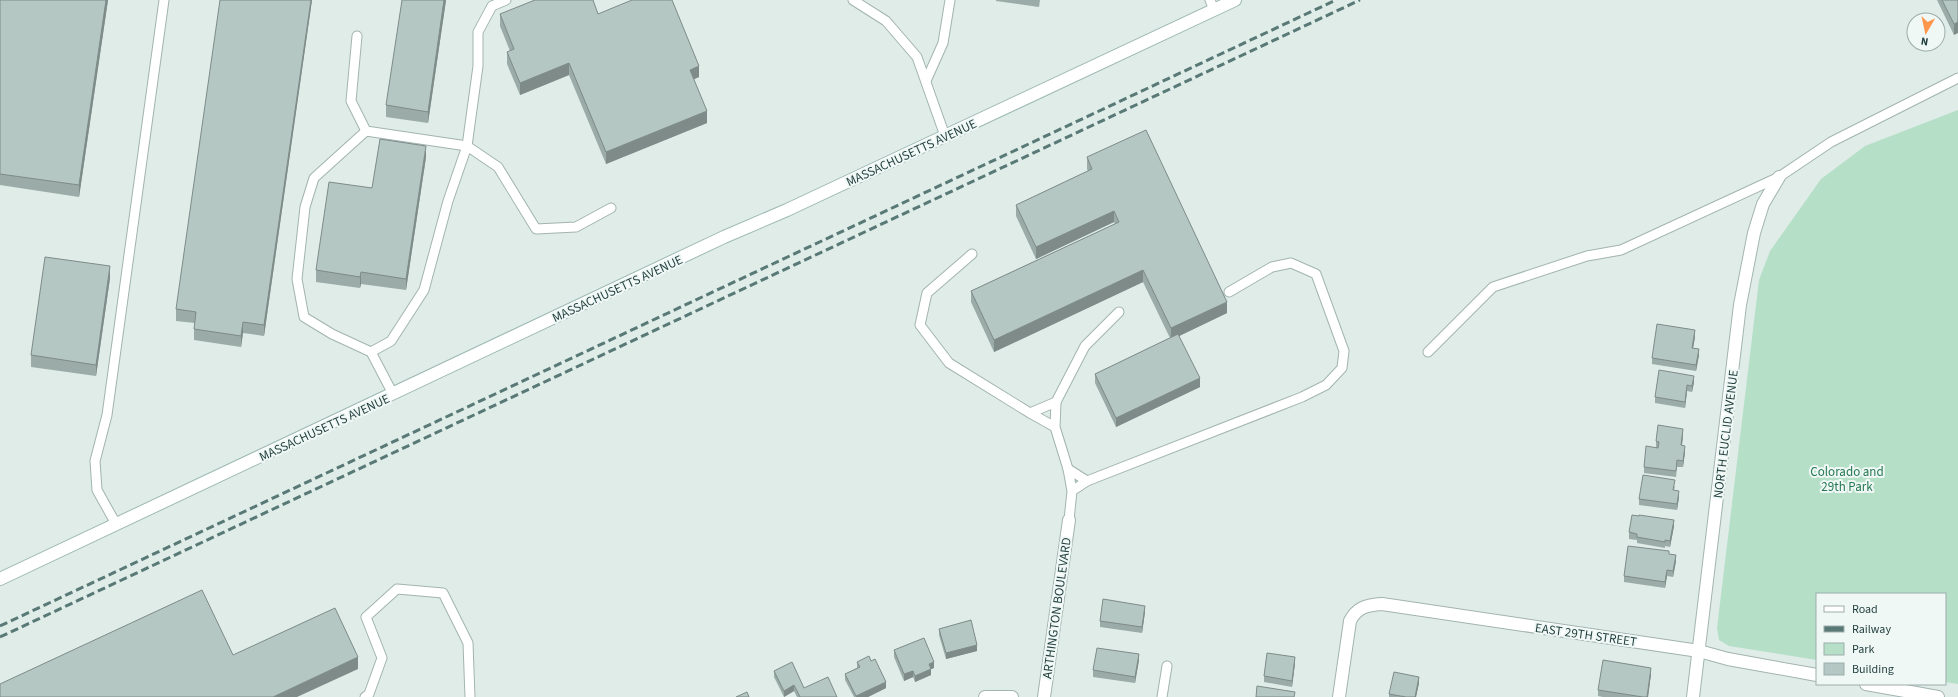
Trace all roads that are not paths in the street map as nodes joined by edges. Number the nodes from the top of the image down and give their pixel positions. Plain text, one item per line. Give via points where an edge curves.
1 (164, 0) edge
2 (506, 0) edge
3 (853, 0) edge
4 (950, 0) edge
5 (1235, 0) edge
6 (1212, 5) edge
7 (357, 36) dead end
8 (1958, 78) edge
9 (926, 81) junction
10 (366, 131) junction
11 (945, 136) junction
12 (467, 146) junction
13 (1779, 177) junction
14 (611, 208) dead end
15 (972, 254) dead end
16 (1229, 292) dead end
17 (1119, 312) dead end
18 (371, 352) junction
19 (1428, 352) dead end
20 (393, 394) junction
21 (1056, 402) junction
22 (1030, 413) junction
23 (1055, 427) junction
24 (1068, 469) junction
25 (1087, 481) junction
26 (1072, 491) junction
27 (1068, 520) joint
28 (116, 524) junction
29 (0, 579) edge
30 (1699, 651) junction
31 (1167, 666) dead end
32 (1816, 675) edge
33 (1872, 685) edge
34 (365, 697) edge
35 (470, 697) edge
36 (985, 697) edge
37 (1012, 697) edge
38 (1044, 697) edge
39 (1162, 697) edge
40 (1339, 697) edge
41 (1693, 697) edge
42 (1938, 697) edge

1 - 28 lane via 107,415 95,461 97,490
2 - 12 lane via 492,6 478,32 478,66
3 - 9 lane via 886,21 917,57
4 - 9 lane via 943,43
5 - 6 street, MASSACHUSETTS AVENUE
6 - 11 street, MASSACHUSETTS AVENUE
7 - 10 lane via 351,100
8 - 13 lane via 1831,142
9 - 11 lane
10 - 12 lane
10 - 18 lane via 314,178 305,207 297,279 304,317 332,334
11 - 20 street, MASSACHUSETTS AVENUE via 724,237
12 - 14 lane via 498,167 536,229 576,227
12 - 18 lane via 448,201 424,290 391,341
13 - 19 lane via 1621,250 1587,256 1493,287
13 - 30 street, NORTH EUCLID AVENUE via 1763,204 1754,233 1740,305
15 - 22 lane via 927,293 920,325 949,363
16 - 25 lane via 1272,267 1291,263 1316,274 1344,351 1342,368 1326,385 1302,397
17 - 21 lane via 1085,346
18 - 20 lane
20 - 28 street, MASSACHUSETTS AVENUE
21 - 22 lane
21 - 23 lane
22 - 23 lane
23 - 24 lane
24 - 25 lane
24 - 26 lane
25 - 26 lane
26 - 27 lane
27 - 38 street, ARTHINGTON BOULEVARD
28 - 29 street, MASSACHUSETTS AVENUE
30 - 32 street, EAST 29TH STREET via 1728,659
30 - 40 street, EAST 29TH STREET via 1371,604 1355,612 1350,621
30 - 41 street, NORTH EUCLID AVENUE
31 - 39 lane
33 - 42 street
34 - 35 lane via 369,694 382,658 366,617 397,589 443,593 468,643
36 - 37 street

